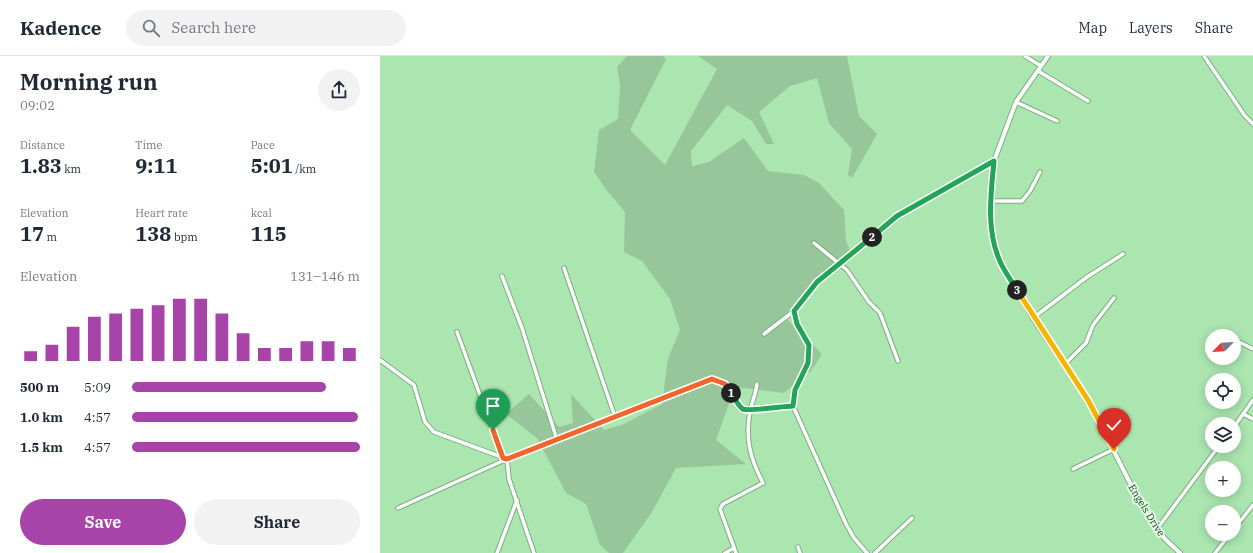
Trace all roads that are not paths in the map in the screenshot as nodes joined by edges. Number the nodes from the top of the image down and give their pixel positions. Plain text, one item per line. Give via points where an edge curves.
1 (1025, 56) edge
2 (1048, 56) edge
3 (1204, 56) edge
4 (1041, 66) junction
5 (1038, 71) junction
6 (1088, 101) dead end
7 (1016, 102) junction
8 (1057, 121) dead end
9 (1253, 124) edge
10 (994, 161) junction
11 (1040, 172) dead end
12 (990, 201) junction
13 (814, 242) dead end
14 (1123, 254) dead end
15 (839, 264) junction
16 (564, 268) dead end
17 (502, 276) dead end
18 (1114, 298) dead end
19 (794, 311) junction
20 (1033, 318) junction
21 (457, 332) dead end
22 (764, 334) dead end
23 (1241, 343) edge
24 (1253, 349) edge
25 (380, 360) edge
26 (898, 361) dead end
27 (1065, 364) junction
28 (757, 384) dead end
29 (1253, 400) edge
30 (793, 406) junction
31 (750, 411) junction
32 (1243, 414) junction
33 (615, 417) junction
34 (1241, 417) edge
35 (1253, 419) edge
36 (557, 440) junction
37 (1114, 449) junction
38 (1214, 453) edge
39 (505, 459) junction
40 (1073, 469) dead end
41 (517, 500) junction
42 (1253, 505) edge
43 (398, 508) dead end
44 (912, 518) dead end
45 (1241, 520) edge
46 (1157, 529) junction
47 (1224, 541) edge
48 (798, 547) dead end
49 (734, 548) junction
50 (497, 553) edge
51 (534, 553) edge
52 (725, 553) edge
53 (736, 553) edge
54 (800, 553) edge
55 (867, 553) edge
56 (875, 553) edge
57 (1180, 553) edge
58 (1215, 553) edge

1 - 4 street
2 - 4 street, Engels Drive
3 - 9 street
4 - 5 street, Engels Drive
5 - 6 street
5 - 7 street, Engels Drive
7 - 8 street
7 - 10 street, Engels Drive
10 - 12 street, Engels Drive
10 - 15 street via 897,216
11 - 12 street via 1022,201
12 - 20 street, Engels Drive via 992,239 999,260
13 - 15 street
14 - 20 street via 1087,277
15 - 19 street via 817,282
15 - 26 street via 847,270 869,302 880,313
16 - 33 street
17 - 36 street via 522,328
18 - 27 street via 1093,325 1086,343
19 - 22 street
19 - 30 street via 797,324 809,345 808,363 795,390
20 - 27 street, Engels Drive
21 - 39 street
23 - 24 street
25 - 39 street via 414,385 425,422 434,432
27 - 37 street, Engels Drive
28 - 31 street
29 - 32 street
30 - 31 street via 775,406
30 - 55 street via 846,524
31 - 33 street via 743,409 725,384 712,379
31 - 49 street via 748,439 752,463 763,483 723,504 720,509
32 - 34 street
32 - 35 street
33 - 36 street
36 - 39 street
37 - 40 street
37 - 46 street, Engels Drive
38 - 46 street
39 - 41 street
39 - 43 street
41 - 50 street
41 - 51 street
42 - 45 street
44 - 56 street
46 - 57 street, Engels Drive
47 - 58 street
48 - 54 street
49 - 52 street
49 - 53 street

